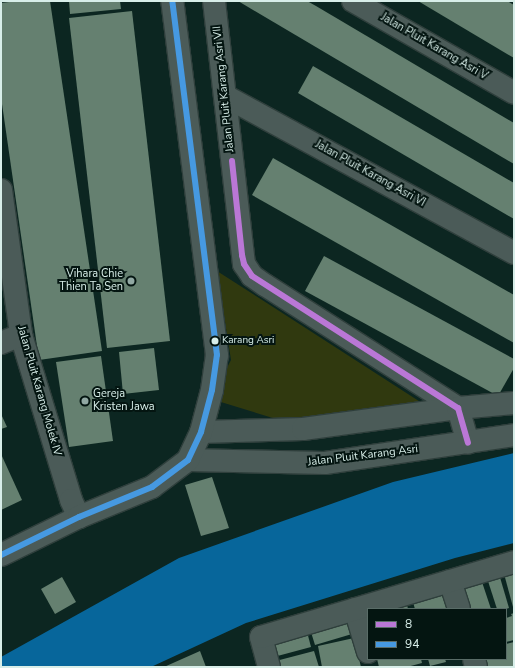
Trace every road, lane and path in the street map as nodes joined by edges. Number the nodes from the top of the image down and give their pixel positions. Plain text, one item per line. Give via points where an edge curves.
1 (172, 1) edge
2 (214, 1) edge
3 (353, 1) edge
4 (514, 93) edge
5 (225, 96) junction
6 (1, 190) edge
7 (514, 253) edge
8 (11, 339) edge
9 (514, 403) edge
10 (458, 408) junction
11 (201, 432) junction
12 (514, 435) edge
13 (468, 443) junction
14 (188, 460) junction
15 (80, 517) junction
16 (1, 555) edge
17 (514, 562) edge
18 (450, 581) junction
19 (459, 608) edge
20 (355, 609) junction
21 (367, 649) edge
22 (269, 667) edge

1 - 11 street via 217,355 212,390
2 - 5 street, Jalan Pluit Karang Asri VII
3 - 4 street, Jalan Pluit Karang Asri V
5 - 7 street, Jalan Pluit Karang Asri VI
5 - 10 street, Jalan Pluit Karang Asri VII via 242,255 244,264 252,276
6 - 8 street, Jalan Pluit Karang Molek IV
8 - 15 street, Jalan Pluit Karang Molek IV via 71,500
9 - 10 street
10 - 11 street via 303,429
10 - 13 street
11 - 14 street
12 - 13 street, Jalan Pluit Karang Asri
13 - 14 street, Jalan Pluit Karang Asri via 325,463
14 - 15 street via 152,487
15 - 16 street
17 - 18 street
18 - 19 street
18 - 20 street
20 - 21 street
20 - 22 street via 261,637

